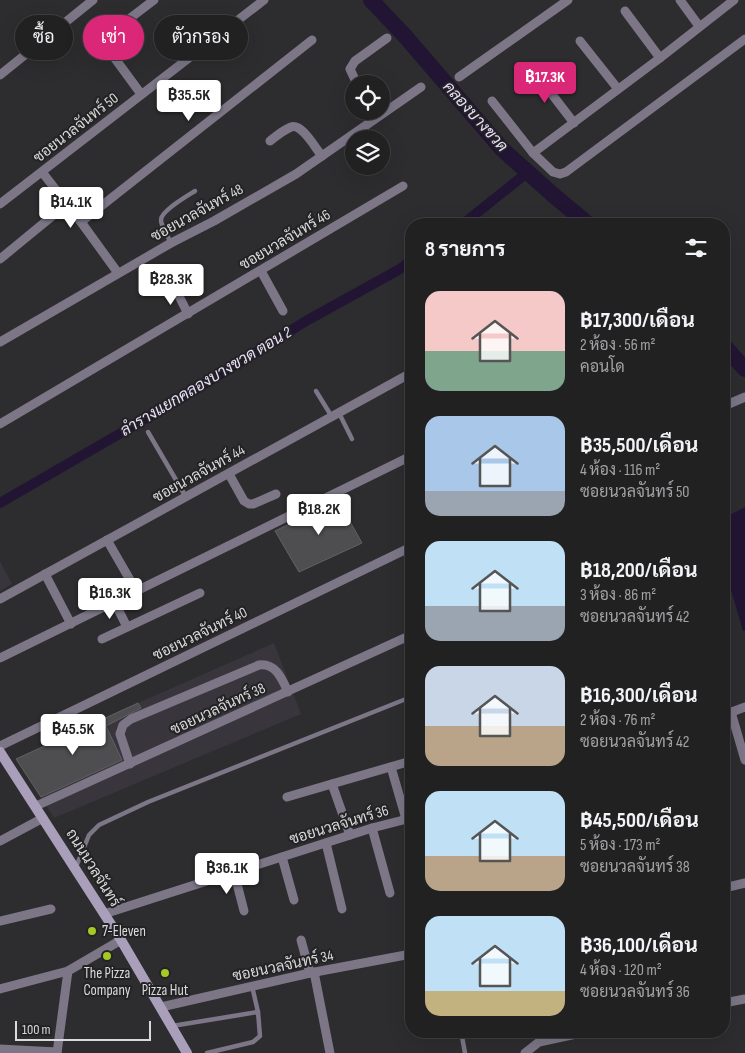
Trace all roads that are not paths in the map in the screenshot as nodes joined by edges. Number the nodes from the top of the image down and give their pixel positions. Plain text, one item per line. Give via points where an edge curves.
1 (93, 0) edge
2 (154, 0) edge
3 (264, 0) edge
4 (568, 0) edge
5 (680, 0) edge
6 (734, 0) edge
7 (625, 11) dead end
8 (699, 26) junction
9 (387, 38) dead end
10 (745, 39) edge
11 (312, 40) dead end
12 (580, 41) dead end
13 (660, 58) junction
14 (534, 71) dead end
15 (0, 75) edge
16 (353, 75) edge
17 (459, 77) dead end
18 (421, 87) dead end
19 (618, 89) junction
20 (141, 94) junction
21 (492, 101) dead end
22 (390, 106) edge
23 (368, 120) edge
24 (574, 123) junction
25 (270, 141) dead end
26 (533, 153) junction
27 (322, 156) junction
28 (42, 172) junction
29 (403, 186) dead end
30 (195, 191) dead end
31 (0, 204) edge
32 (67, 204) junction
33 (81, 222) junction
34 (171, 242) junction
35 (0, 258) edge
36 (261, 271) junction
37 (118, 274) junction
38 (175, 288) dead end
39 (283, 311) dead end
40 (188, 314) junction
41 (0, 342) edge
42 (405, 376) edge
43 (316, 391) dead end
44 (745, 396) edge
45 (730, 403) edge
46 (335, 415) junction
47 (0, 424) edge
48 (148, 432) dead end
49 (352, 438) dead end
50 (405, 459) edge
51 (228, 474) junction
52 (276, 494) dead end
53 (186, 496) junction
54 (107, 540) junction
55 (405, 550) edge
56 (45, 574) junction
57 (137, 592) junction
58 (200, 592) dead end
59 (0, 599) edge
60 (115, 603) junction
61 (70, 624) junction
62 (127, 627) junction
63 (405, 638) edge
64 (102, 639) dead end
65 (0, 658) edge
66 (288, 692) junction
67 (405, 700) edge
68 (745, 707) edge
69 (730, 712) edge
70 (730, 719) edge
71 (0, 746) edge
72 (0, 752) edge
73 (745, 760) edge
74 (130, 764) junction
75 (405, 764) edge
76 (391, 767) junction
77 (332, 784) junction
78 (287, 797) dead end
79 (36, 806) junction
80 (405, 807) edge
81 (43, 818) junction
82 (405, 819) edge
83 (372, 828) junction
84 (350, 835) junction
85 (0, 841) edge
86 (326, 843) junction
87 (282, 857) junction
88 (75, 868) junction
89 (234, 872) junction
90 (745, 883) edge
91 (730, 887) edge
92 (390, 894) dead end
93 (294, 900) dead end
94 (51, 909) dead end
95 (342, 909) dead end
96 (244, 911) dead end
97 (104, 914) junction
98 (0, 921) edge
99 (121, 940) junction
100 (301, 940) dead end
101 (405, 955) edge
102 (68, 971) junction
103 (312, 973) junction
104 (252, 986) junction
105 (0, 989) edge
106 (745, 999) edge
107 (730, 1002) edge
108 (161, 1006) junction
109 (258, 1012) junction
110 (172, 1026) junction
111 (462, 1038) edge
112 (557, 1038) edge
113 (0, 1049) edge
114 (57, 1053) edge
115 (187, 1053) edge
116 (207, 1053) edge
117 (330, 1053) edge
118 (465, 1053) edge
119 (525, 1053) edge

1 - 15 street
2 - 20 street via 106,40 108,49
3 - 20 street, ซอยนวลจันทร์ 50
4 - 17 street
5 - 8 street
6 - 8 street
7 - 13 street
8 - 13 street
9 - 16 street via 355,62 350,69
10 - 26 street via 566,172 553,172
11 - 33 street
12 - 19 street
13 - 19 street
14 - 24 street
18 - 22 street, ซอยนวลจันทร์ 48
19 - 24 street
20 - 28 street, ซอยนวลจันทร์ 50
21 - 26 street
23 - 27 street, ซอยนวลจันทร์ 48
24 - 26 street
25 - 27 street via 295,126 301,128
27 - 34 street, ซอยนวลจันทร์ 48 via 214,221
28 - 31 street, ซอยนวลจันทร์ 50
28 - 32 street
29 - 36 street, ซอยนวลจันทร์ 46
30 - 34 lane via 161,217
32 - 33 street
32 - 35 street
33 - 37 street
34 - 37 street, ซอยนวลจันทร์ 48
36 - 39 street
36 - 40 street, ซอยนวลจันทร์ 46
37 - 41 street, ซอยนวลจันทร์ 48
38 - 40 street
40 - 47 street, ซอยนวลจันทร์ 46
42 - 46 street, ซอยนวลจันทร์ 44
43 - 46 lane
44 - 45 street
46 - 49 lane
46 - 51 street, ซอยนวลจันทร์ 44
48 - 53 lane
50 - 57 street
51 - 52 street via 249,504
51 - 53 street, ซอยนวลจันทร์ 44
53 - 54 street, ซอยนวลจันทร์ 44
54 - 56 street, ซอยนวลจันทร์ 44
54 - 57 street
55 - 71 street, ซอยนวลจันทร์ 40
56 - 59 street, ซอยนวลจันทร์ 44
56 - 61 street
57 - 60 street
58 - 62 street
60 - 61 street
60 - 62 street
61 - 65 street
62 - 64 street
63 - 66 street, ซอยนวลจันทร์ 38
66 - 74 street, ซอยนวลจันทร์ 38
66 - 74 street via 274,668 268,664 259,665 131,719 123,725 120,734
67 - 88 lane via 148,802 99,825 89,835
68 - 69 street
70 - 73 street
72 - 79 main road, ถนนนวลจันทร์
74 - 79 street, ซอยนวลจันทร์ 38
75 - 76 street
76 - 77 street
76 - 80 street
77 - 78 street
77 - 84 street
79 - 81 main road, ถนนนวลจันทร์
81 - 85 street
81 - 88 main road, ถนนนวลจันทร์
82 - 83 street, ซอยนวลจันทร์ 36
83 - 84 street, ซอยนวลจันทร์ 36
83 - 92 street
84 - 86 street, ซอยนวลจันทร์ 36
86 - 87 street, ซอยนวลจันทร์ 36
86 - 95 street
87 - 89 street, ซอยนวลจันทร์ 36
87 - 93 street
88 - 97 main road, ถนนนวลจันทร์
89 - 96 street
89 - 97 street, ซอยนวลจันทร์ 36
90 - 91 street
94 - 98 street
97 - 99 main road, ถนนนวลจันทร์
99 - 102 street
99 - 108 main road, ถนนนวลจันทร์
100 - 103 street
101 - 103 street, ซอยนวลจันทร์ 34
102 - 105 street
102 - 114 street
103 - 104 street, ซอยนวลจันทร์ 34
103 - 117 street
104 - 108 street, ซอยนวลจันทร์ 34
104 - 109 lane
106 - 107 street
108 - 110 main road, ถนนนวลจันทร์
109 - 110 lane
109 - 116 lane via 261,1032 258,1039
110 - 115 main road, ถนนนวลจันทร์
111 - 118 lane
112 - 119 street via 538,1042
113 - 114 street

